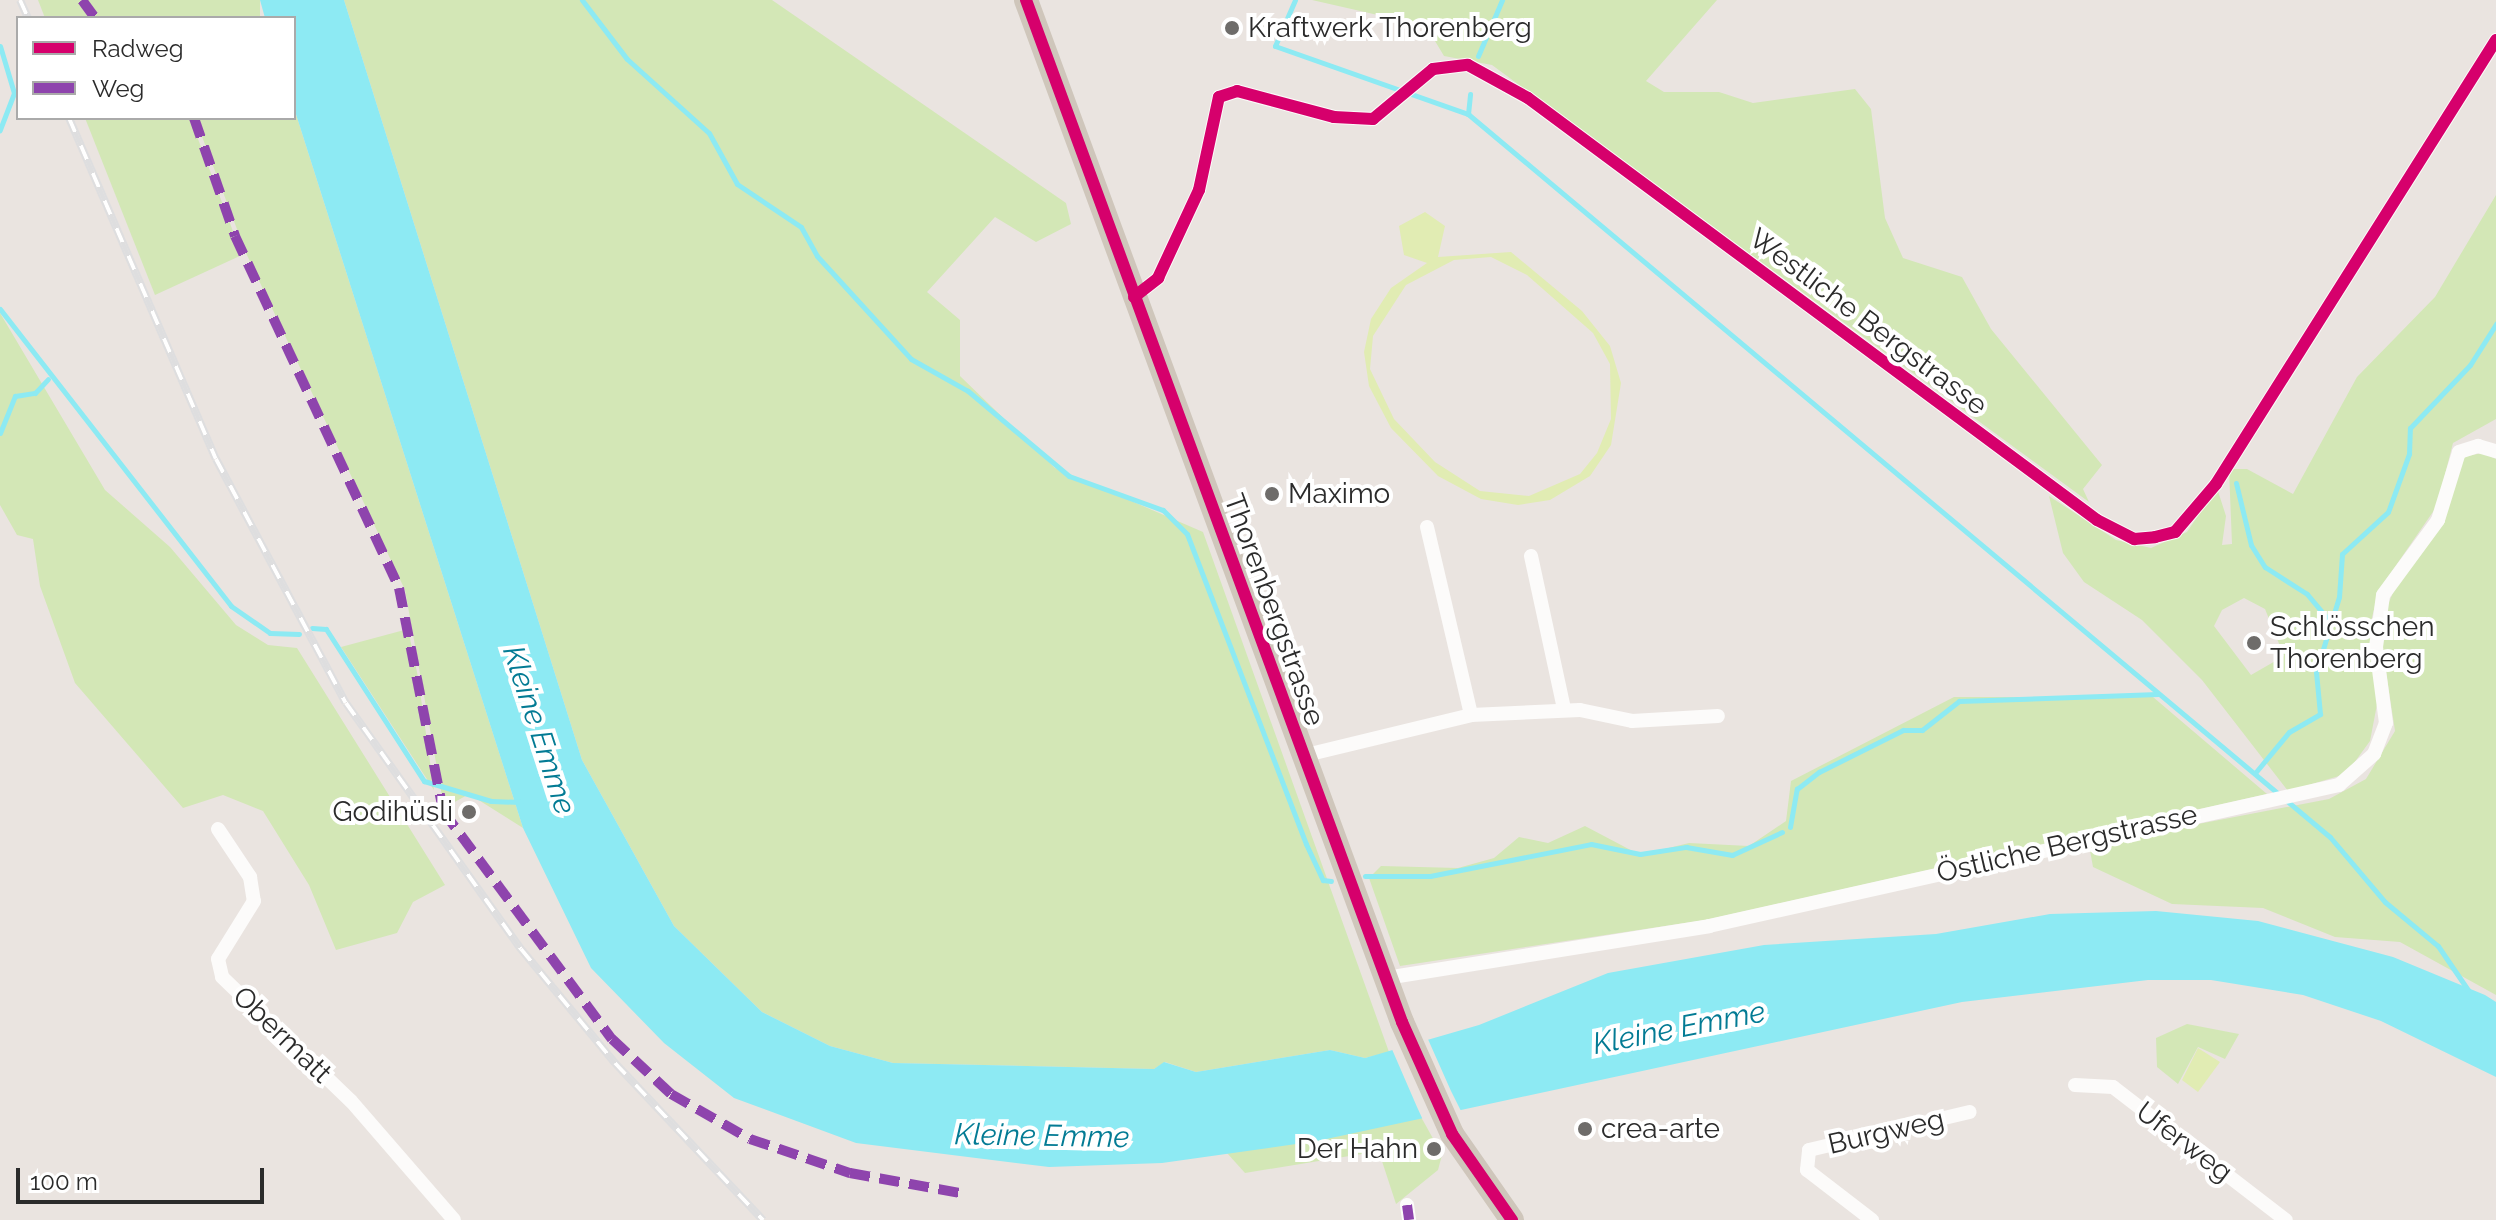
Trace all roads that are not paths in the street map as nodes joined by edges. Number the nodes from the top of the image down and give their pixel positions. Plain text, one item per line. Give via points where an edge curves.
1 (1026, 0) edge
2 (2496, 40) edge
3 (1134, 297) junction
4 (2496, 451) edge
5 (1427, 527) dead end
6 (1531, 556) dead end
7 (1564, 709) junction
8 (1471, 715) junction
9 (1718, 716) dead end
10 (1302, 756) junction
11 (218, 829) dead end
12 (1386, 978) junction
13 (2075, 1085) dead end
14 (1970, 1112) dead end
15 (454, 1220) edge
16 (1512, 1220) edge
17 (1872, 1220) edge
18 (2286, 1220) edge

1 - 3 main road, Thorenbergstrasse
2 - 3 street, Westliche Bergstrasse via 2194,514 2175,532 2134,539 2084,510 1507,83 1460,64 1433,69 1404,99 1357,120 1237,91 1219,97 1199,190 1158,278
3 - 10 main road, Thorenbergstrasse
4 - 12 street, Östliche Bergstrasse via 2478,446 2459,452 2438,520 2383,595 2375,625 2387,704 2381,742 2361,770 2310,793 1709,926
5 - 8 street
6 - 7 street
7 - 8 street
7 - 9 street via 1632,721
8 - 10 street
10 - 12 main road, Thorenbergstrasse
11 - 15 street, Obermatt via 250,877 254,901 218,959 222,977 351,1101
12 - 16 main road, Thorenbergstrasse via 1452,1134
13 - 18 street, Uferweg via 2113,1087
14 - 17 street, Burgweg via 1809,1150 1807,1170

